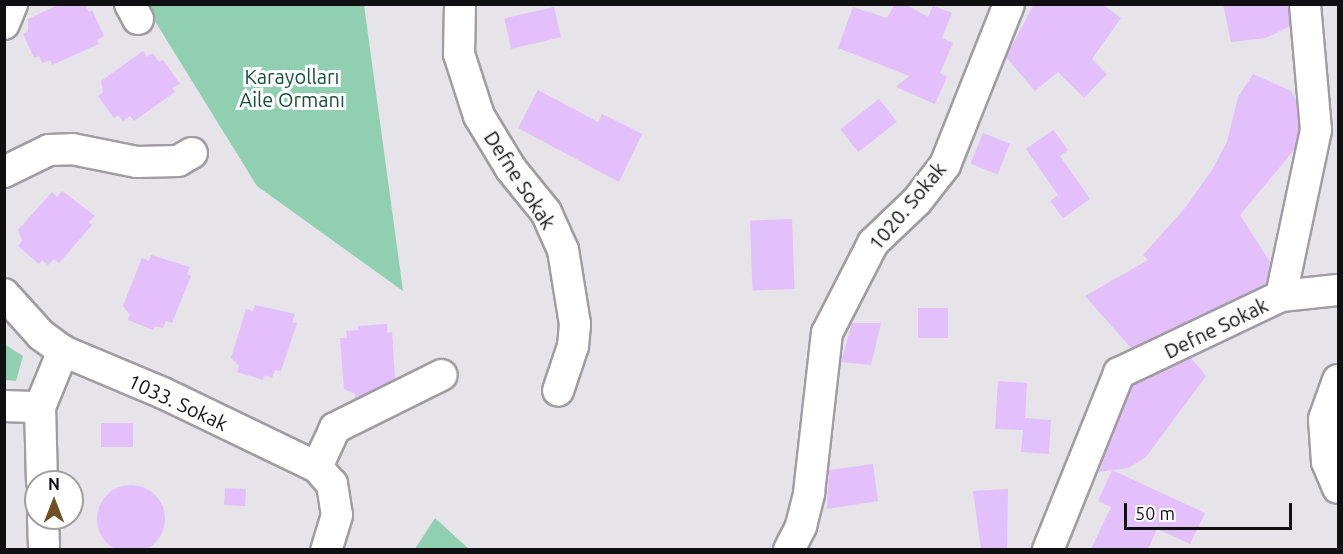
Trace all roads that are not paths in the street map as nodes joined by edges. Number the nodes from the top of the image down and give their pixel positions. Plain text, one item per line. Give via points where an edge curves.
1 (12, 4) edge
2 (460, 4) edge
3 (1009, 4) edge
4 (1305, 4) edge
5 (4, 24) edge
6 (192, 153) dead end
7 (4, 172) edge
8 (1338, 290) edge
9 (4, 294) edge
10 (1281, 296) junction
11 (63, 351) junction
12 (442, 375) dead end
13 (1338, 380) edge
14 (558, 391) dead end
15 (4, 406) edge
16 (40, 407) junction
17 (317, 467) junction
18 (42, 470) edge
19 (1338, 488) edge
20 (43, 530) edge
21 (44, 549) edge
22 (326, 549) edge
23 (789, 549) edge
24 (1048, 549) edge

1 - 5 street
2 - 14 street, Defne Sokak via 459,54 479,116 511,169 546,212 563,250 575,324 573,346
3 - 23 street, 1020. Sokak via 945,165 917,201 873,243 827,333 809,493 801,526
4 - 10 street, Defne Sokak via 1316,130
6 - 7 street via 178,161 137,162 72,149 49,150
8 - 10 street
9 - 11 street, 1033. Sokak via 41,335
10 - 24 street, Defne Sokak via 1119,373
11 - 16 street
11 - 17 street, 1033. Sokak
12 - 17 street via 335,428
13 - 19 street via 1324,419 1327,462
15 - 16 street
16 - 18 street
17 - 22 street via 332,484 337,515
20 - 21 street

